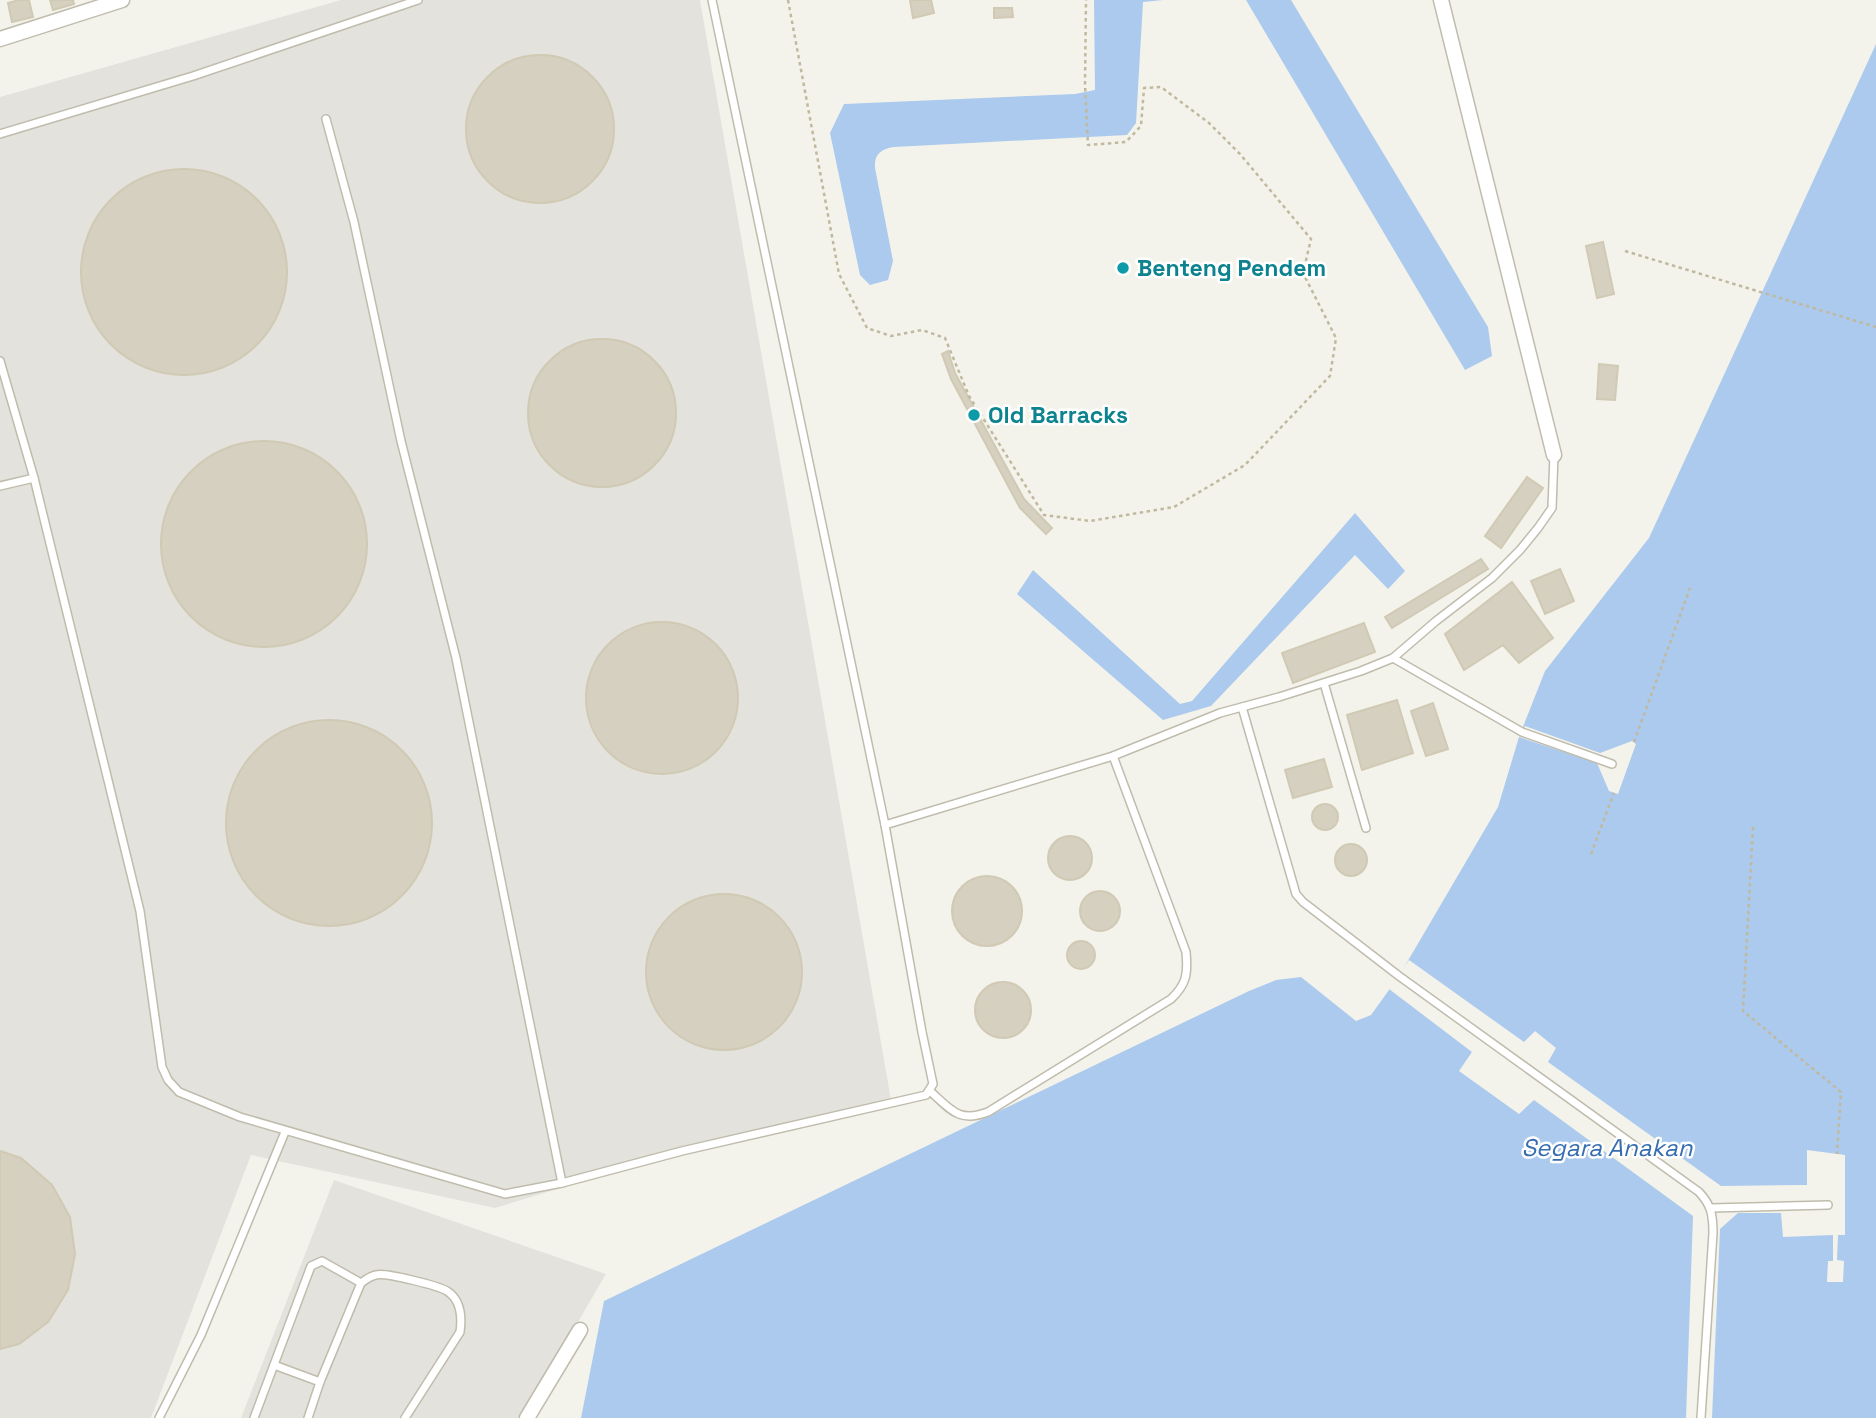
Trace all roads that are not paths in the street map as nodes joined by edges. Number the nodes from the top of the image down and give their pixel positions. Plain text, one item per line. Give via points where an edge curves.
1 (122, 0) edge
2 (418, 0) edge
3 (712, 0) edge
4 (1441, 0) edge
5 (0, 39) edge
6 (326, 119) dead end
7 (0, 134) edge
8 (0, 361) edge
9 (1554, 455) joint
10 (34, 478) junction
11 (0, 486) edge
12 (1394, 658) junction
13 (1324, 683) junction
14 (1242, 707) junction
15 (1113, 756) junction
16 (1612, 764) dead end
17 (885, 825) junction
18 (1366, 828) dead end
19 (930, 1091) junction
20 (285, 1132) junction
21 (562, 1183) junction
22 (1828, 1205) dead end
23 (1711, 1208) junction
24 (361, 1283) junction
25 (580, 1330) dead end
26 (274, 1365) junction
27 (320, 1382) junction
28 (159, 1418) edge
29 (254, 1418) edge
30 (308, 1418) edge
31 (405, 1418) edge
32 (527, 1418) edge
33 (1701, 1418) edge

1 - 5 street
2 - 7 lane via 193,76
3 - 17 lane
4 - 9 street
6 - 21 lane via 456,657
8 - 10 lane
9 - 12 lane via 1552,508 1532,536 1492,578
10 - 11 lane
10 - 20 lane via 140,911 162,1067 179,1092
12 - 13 lane
12 - 16 lane via 1522,732
13 - 14 lane
13 - 18 lane
14 - 15 lane
14 - 23 lane via 1296,894 1303,902 1699,1192
15 - 17 lane
15 - 19 lane via 1186,952 1184,987 988,1112 972,1118 955,1114
17 - 19 lane via 933,1084
19 - 21 lane
20 - 21 lane via 505,1194
20 - 28 lane via 201,1335
22 - 23 lane
23 - 33 lane
24 - 26 lane via 322,1261 311,1265
24 - 27 lane
24 - 31 lane via 376,1274 391,1275 447,1291 459,1307 460,1332
25 - 32 street
26 - 27 lane
26 - 29 lane
27 - 30 lane

